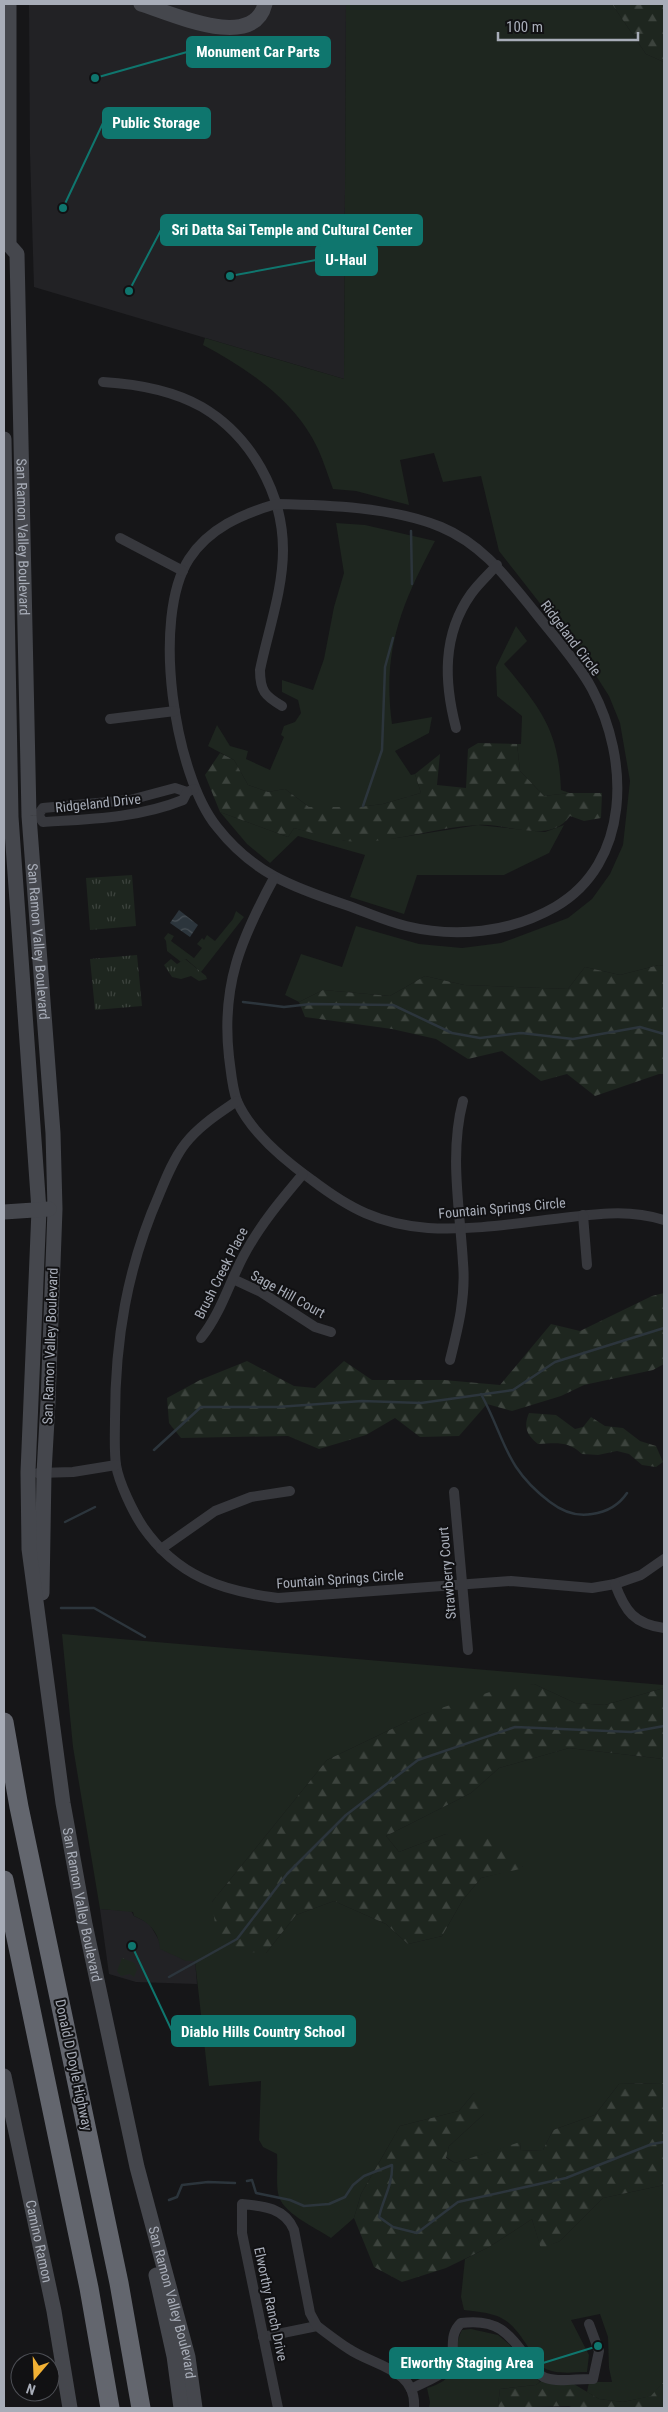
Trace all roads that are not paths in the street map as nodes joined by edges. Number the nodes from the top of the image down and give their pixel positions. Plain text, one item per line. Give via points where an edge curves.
1 (9, 4) edge
2 (141, 4) edge
3 (265, 4) edge
4 (6, 247) edge
5 (103, 382) dead end
6 (4, 439) edge
7 (276, 504) junction
8 (120, 538) dead end
9 (497, 565) junction
10 (183, 571) junction
11 (282, 706) dead end
12 (175, 711) junction
13 (110, 718) dead end
14 (456, 728) dead end
15 (191, 791) junction
16 (34, 816) junction
17 (12, 817) junction
18 (274, 878) junction
19 (464, 1101) dead end
20 (237, 1102) junction
21 (303, 1174) junction
22 (55, 1209) junction
23 (39, 1210) junction
24 (8, 1212) edge
25 (583, 1215) junction
26 (664, 1220) edge
27 (460, 1228) junction
28 (586, 1265) dead end
29 (233, 1279) junction
30 (331, 1332) dead end
31 (201, 1338) dead end
32 (450, 1360) dead end
33 (116, 1465) junction
34 (28, 1472) junction
35 (44, 1473) junction
36 (290, 1491) dead end
37 (454, 1492) dead end
38 (161, 1549) junction
39 (664, 1559) edge
40 (462, 1584) junction
41 (615, 1584) junction
42 (664, 1628) edge
43 (41, 1641) junction
44 (468, 1650) dead end
45 (4, 1722) edge
46 (4, 1880) edge
47 (4, 2076) edge
48 (137, 2168) junction
49 (589, 2324) dead end
50 (317, 2326) junction
51 (264, 2337) junction
52 (411, 2390) junction
53 (70, 2408) edge
54 (110, 2408) edge
55 (141, 2408) edge
56 (181, 2408) edge
57 (195, 2408) edge
58 (278, 2408) edge
59 (414, 2408) edge

1 - 4 main road, San Ramon Valley Boulevard
2 - 3 main road via 217,27 241,28 262,14
4 - 16 main road, San Ramon Valley Boulevard via 17,254
5 - 7 street via 146,387 202,407 229,427 249,450 267,478
6 - 17 main road, San Ramon Valley Boulevard
7 - 9 street, Ridgeland Circle via 330,505 400,516 442,528 475,547
7 - 10 street, Ridgeland Circle via 227,523 204,540
7 - 11 street via 281,527 281,574 260,682 266,696
8 - 10 street
9 - 14 street via 471,593 450,641 446,675
9 - 18 street, Ridgeland Circle via 592,688 610,731 616,778 616,814 611,842 598,867 578,890 530,921 469,932 438,932 404,926
10 - 12 street, Ridgeland Circle via 173,608 169,650
12 - 13 street
12 - 15 street, Ridgeland Circle
15 - 16 street, Ridgeland Drive via 175,788 130,800 43,808
15 - 16 street, Ridgeland Drive via 183,800 160,809 126,816 43,822
15 - 18 street, Ridgeland Circle via 214,825 240,853
16 - 17 street, Ridgeland Drive
16 - 22 main road, San Ramon Valley Boulevard
17 - 23 main road, San Ramon Valley Boulevard
18 - 20 street, Fountain Springs Circle via 235,961 229,997 227,1035
19 - 27 street via 457,1123 456,1176
20 - 21 street, Fountain Springs Circle via 260,1135
20 - 33 street, Fountain Springs Circle via 206,1122 184,1145 150,1214 130,1273 115,1382
21 - 27 street, Fountain Springs Circle via 342,1203 367,1215 396,1224
21 - 29 street, Brush Creek Place via 260,1226
22 - 23 main road
22 - 35 main road, San Ramon Valley Boulevard
23 - 24 main road
23 - 34 main road, San Ramon Valley Boulevard
25 - 26 street, Fountain Springs Circle via 611,1212 645,1214
25 - 27 street, Fountain Springs Circle
25 - 28 street
27 - 32 street via 463,1298
29 - 30 street, Sage Hill Court via 261,1292 315,1327
29 - 31 street, Brush Creek Place via 213,1323
33 - 35 street
33 - 38 street, Fountain Springs Circle via 134,1512
34 - 35 street
34 - 43 main road, San Ramon Valley Boulevard via 29,1549
35 - 43 main road, San Ramon Valley Boulevard
36 - 38 street via 251,1497 215,1511
37 - 40 street, Strawberry Court
38 - 40 street, Fountain Springs Circle via 181,1568 213,1585 242,1594 278,1598
39 - 41 street, Fountain Springs Circle via 641,1575
40 - 41 street, Fountain Springs Circle via 511,1581 592,1588
40 - 44 street, Strawberry Court
41 - 42 street via 624,1606 636,1619
43 - 48 main road, San Ramon Valley Boulevard via 63,1803 85,1924
45 - 55 highway, Donald D Doyle Highway via 21,1817 120,2283
46 - 54 highway via 89,2288
47 - 53 main road, Camino Ramon via 52,2302
48 - 56 main road, San Ramon Valley Boulevard
48 - 57 main road, San Ramon Valley Boulevard via 188,2357
49 - 52 street via 599,2351 593,2378 546,2378 535,2370 503,2329 468,2322 461,2323 453,2334 451,2360 446,2370
50 - 51 street
50 - 51 street, Elworthy Ranch Drive via 310,2313 290,2219 264,2206 242,2204 242,2233
50 - 52 street via 349,2349 400,2375
51 - 58 street, Elworthy Ranch Drive
52 - 59 street

